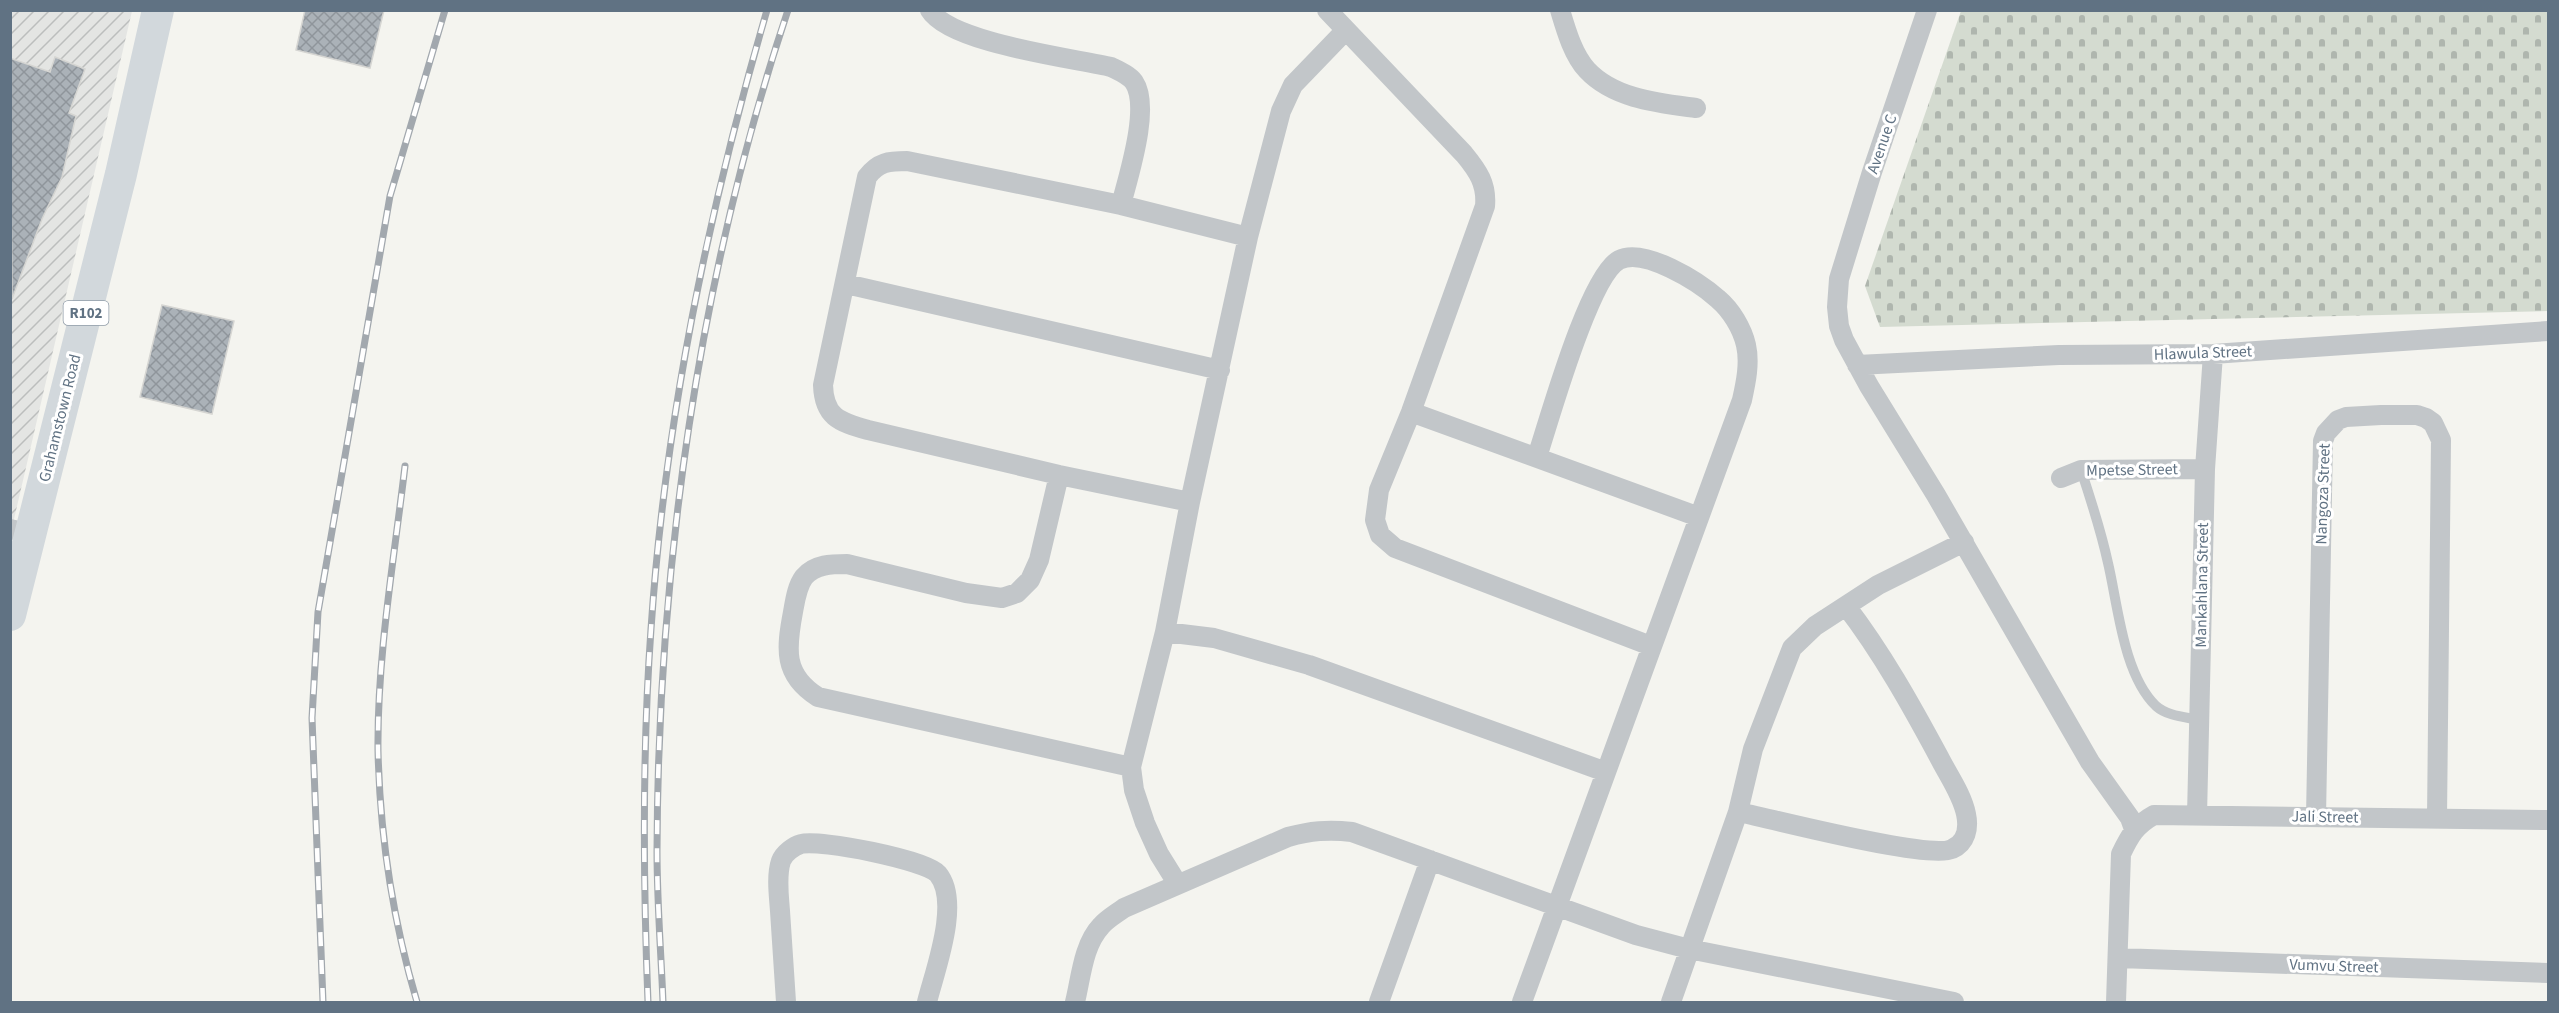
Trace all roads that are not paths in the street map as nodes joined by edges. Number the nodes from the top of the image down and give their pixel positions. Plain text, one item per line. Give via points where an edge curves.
1 (158, 10) edge
2 (930, 10) edge
3 (1327, 10) edge
4 (1560, 10) edge
5 (1927, 10) edge
6 (1346, 30) junction
7 (1696, 108) dead end
8 (1121, 205) junction
9 (1248, 237) junction
10 (846, 284) junction
11 (2548, 331) edge
12 (2213, 354) junction
13 (1857, 364) junction
14 (1220, 370) junction
15 (1411, 412) junction
16 (1537, 457) junction
17 (2205, 469) junction
18 (2081, 470) junction
19 (1059, 475) junction
20 (2061, 478) dead end
21 (1190, 502) junction
22 (1699, 517) junction
23 (21, 532) edge
24 (1964, 543) junction
25 (1846, 606) junction
26 (10, 615) edge
27 (1165, 632) junction
28 (1651, 646) junction
29 (2199, 720) junction
30 (1131, 766) junction
31 (1606, 772) junction
32 (1738, 812) junction
33 (2197, 816) junction
34 (2316, 817) junction
35 (2437, 818) junction
36 (2548, 819) edge
37 (2134, 829) junction
38 (1430, 860) junction
39 (1177, 883) junction
40 (1556, 906) junction
41 (1689, 949) junction
42 (2119, 958) junction
43 (2548, 973) edge
44 (786, 1002) edge
45 (927, 1002) edge
46 (1075, 1002) edge
47 (1379, 1002) edge
48 (1522, 1002) edge
49 (1671, 1002) edge
50 (1954, 1002) edge
51 (2116, 1002) edge

1 - 23 main road, Grahamstown Road / R102 via 121,174
2 - 8 street via 950,27 977,38 1111,67 1134,82 1140,98 1139,120
3 - 6 street
4 - 7 street via 1577,55 1598,79 1637,98
5 - 13 street, Avenue C via 1839,279 1839,326
6 - 9 street via 1287,96
6 - 15 street via 1464,154 1484,184 1485,206
8 - 9 street
8 - 10 street via 907,161 887,161 867,177
9 - 14 street
10 - 14 street
10 - 19 street via 823,385 829,412 855,426
11 - 12 street, Hlawula Street
12 - 13 street, Hlawula Street via 2059,355
12 - 17 street, Mankahlana Street
13 - 24 street, Avenue C
14 - 21 street
15 - 16 street
15 - 28 street via 1379,490 1374,520 1386,542
16 - 22 street
16 - 22 street via 1589,305 1606,272 1618,260 1629,257 1658,263 1719,299 1737,322 1746,345 1748,362 1742,400
17 - 18 street, Mpetse Street
17 - 29 street, Mankahlana Street
18 - 20 street, Mpetse Street
18 - 29 lane via 2109,565 2121,633 2135,671 2157,706
19 - 21 street
19 - 30 street via 1039,560 1030,580 1017,594 1002,598 966,592 847,564 818,567 800,585 789,634 789,659 803,687 818,697
21 - 27 street
22 - 28 street
23 - 26 main road, Grahamstown Road / R102
24 - 25 street via 1878,585
24 - 37 street, Avenue C via 2090,762
25 - 32 street via 1815,626 1792,648 1753,749
25 - 32 street via 1913,709 1958,793 1967,815 1961,844 1950,850 1928,851
27 - 30 street
27 - 31 street via 1214,638 1309,665
28 - 31 street
29 - 33 street, Mankahlana Street
30 - 39 street via 1145,823
31 - 40 street
32 - 41 street
33 - 34 street, Jali Street
33 - 37 street, Jali Street via 2154,815
34 - 35 street, Jali Street
34 - 35 street, Nangoza Street via 2323,441 2332,425 2346,417 2417,415 2433,423 2441,440
35 - 36 street, Jali Street
37 - 42 street via 2121,854
38 - 39 street via 1352,832 1330,829 1288,837
38 - 40 street
38 - 47 street
39 - 46 street via 1124,908 1102,924 1089,944
40 - 41 street
40 - 48 street
41 - 49 street
41 - 50 street
42 - 43 street, Vumvu Street
42 - 51 street
44 - 45 street via 781,861 801,844 823,843 917,862 938,874 948,896 946,921

